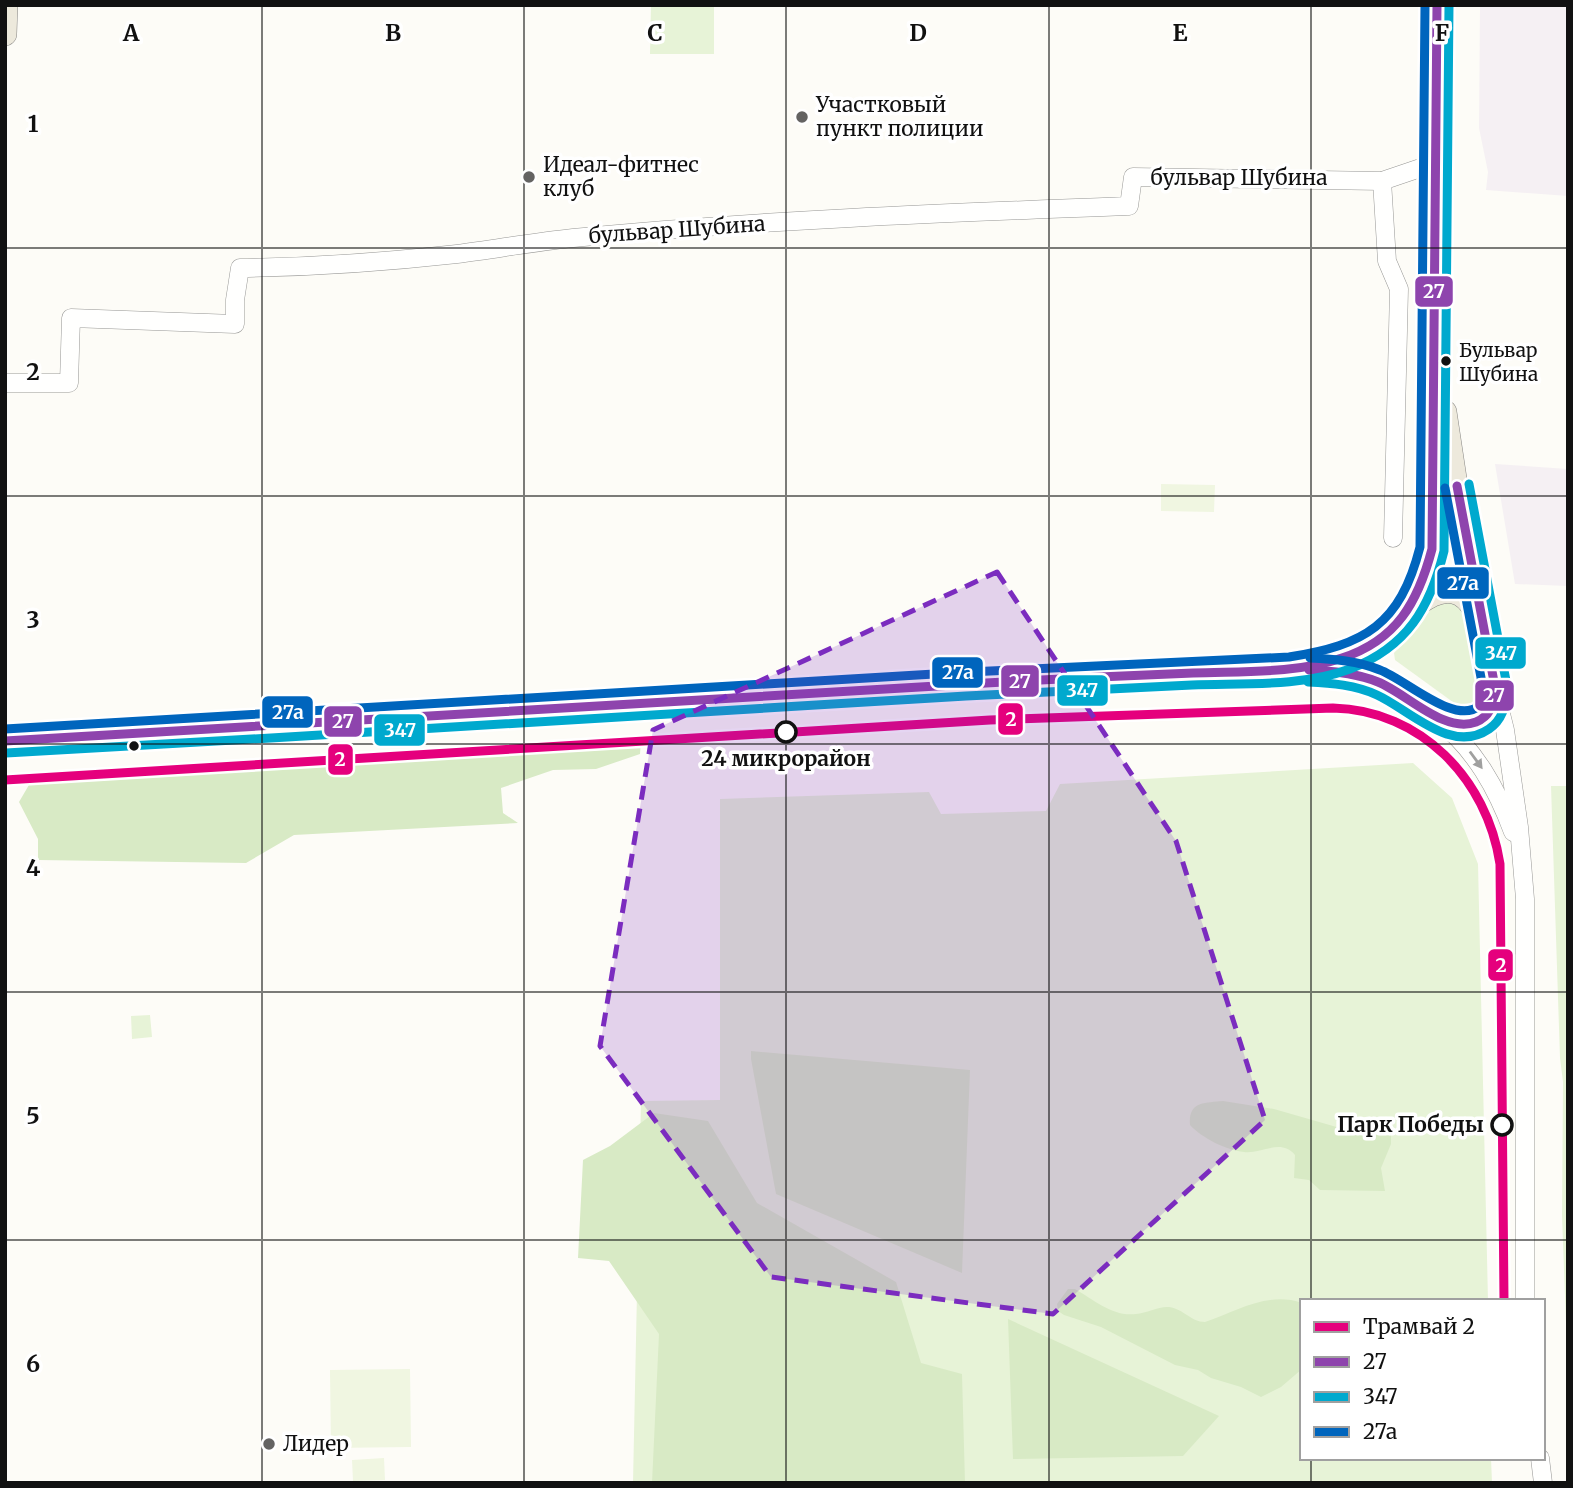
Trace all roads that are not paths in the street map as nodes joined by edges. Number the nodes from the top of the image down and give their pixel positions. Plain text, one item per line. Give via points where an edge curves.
1 (6, 5) edge
2 (1437, 5) edge
3 (5, 34) edge
4 (1435, 163) junction
5 (1382, 181) junction
6 (1433, 329) junction
7 (5, 383) edge
8 (1393, 538) dead end
9 (1402, 618) junction
10 (1482, 622) junction
11 (1290, 669) junction
12 (1495, 687) junction
13 (1409, 699) junction
14 (1428, 712) junction
15 (5, 741) edge
16 (1522, 862) junction
17 (1525, 1299) edge
18 (1540, 1460) edge
19 (1542, 1483) edge

1 - 3 main road
2 - 4 main road
4 - 5 street, бульвар Шубина
4 - 6 main road
5 - 7 street, бульвар Шубина via 1133,177 1129,206 688,228 455,254 240,268 235,324 71,318 69,383
5 - 8 street via 1387,261 1399,289
6 - 9 main road via 1432,549 1423,585
6 - 10 main road
9 - 10 main road via 1426,598 1450,593 1470,601
9 - 11 main road via 1359,654
9 - 13 main road via 1383,647 1381,663 1387,679
10 - 12 main road
11 - 13 main road via 1375,681
11 - 15 main road via 1009,680
12 - 14 main road via 1493,707 1478,722 1463,724
12 - 16 street
13 - 14 main road
14 -> 16 street via 1464,744 1490,781
16 - 17 street
18 - 19 street

